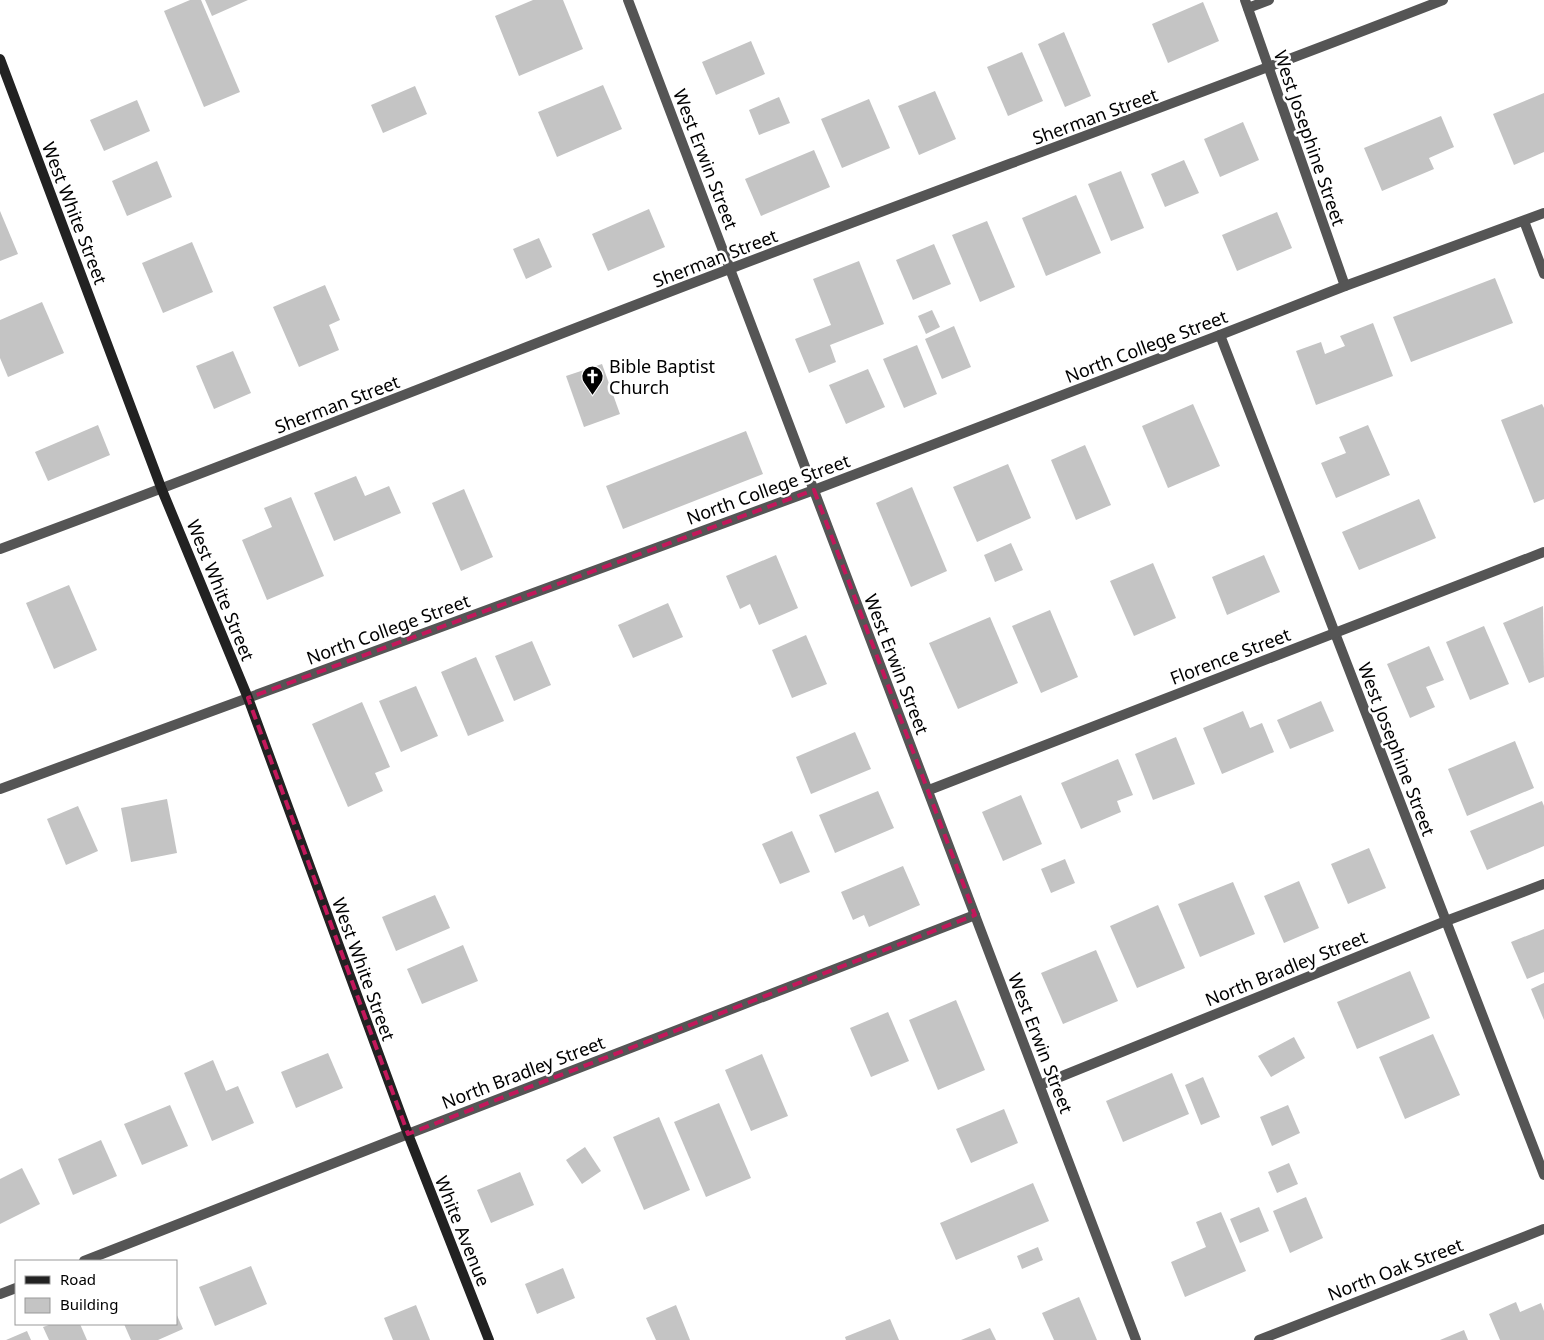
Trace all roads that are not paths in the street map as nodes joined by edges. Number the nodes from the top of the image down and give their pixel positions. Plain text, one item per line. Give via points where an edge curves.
1 (628, 0) edge
2 (1269, 0) edge
3 (1443, 0) edge
4 (1246, 4) edge
5 (0, 59) edge
6 (1269, 68) junction
7 (1544, 213) edge
8 (1524, 221) junction
9 (730, 269) junction
10 (1544, 274) edge
11 (1345, 286) junction
12 (1220, 335) junction
13 (162, 490) junction
14 (814, 490) junction
15 (0, 549) edge
16 (1544, 552) edge
17 (1335, 633) junction
18 (248, 698) junction
19 (0, 789) edge
20 (929, 790) junction
21 (1544, 884) edge
22 (975, 915) junction
23 (1446, 921) junction
24 (1040, 1085) junction
25 (408, 1134) junction
26 (1544, 1175) edge
27 (1544, 1229) edge
28 (87, 1260) edge
29 (15, 1288) edge
30 (0, 1294) edge
31 (489, 1340) edge
32 (1136, 1340) edge
33 (1259, 1340) edge

1 - 9 street, West Erwin Street
2 - 4 street
3 - 6 street, Sherman Street
4 - 6 street, West Josephine Street
5 - 13 street, West White Street
6 - 9 street, Sherman Street
6 - 11 street, West Josephine Street
7 - 8 street, North College Street
8 - 10 street
8 - 11 street, North College Street
9 - 13 street, Sherman Street
9 - 14 street, West Erwin Street
11 - 12 street, North College Street
12 - 14 street, North College Street
12 - 17 street, West Josephine Street
13 - 15 street, Sherman Street
13 - 18 street, West White Street
14 - 18 street, North College Street
14 - 20 street, West Erwin Street
16 - 17 street, Florence Street
17 - 20 street, Florence Street
17 - 23 street, West Josephine Street
18 - 19 street, North College Street
18 - 25 street, West White Street
20 - 22 street, West Erwin Street
21 - 23 street, North Bradley Street
22 - 24 street, West Erwin Street
22 - 25 street, North Bradley Street
23 - 24 street, North Bradley Street
23 - 26 street, West Josephine Street
24 - 32 street, West Erwin Street
25 - 28 street, North Bradley Street
25 - 31 street, White Avenue
27 - 33 street, North Oak Street
29 - 30 street

